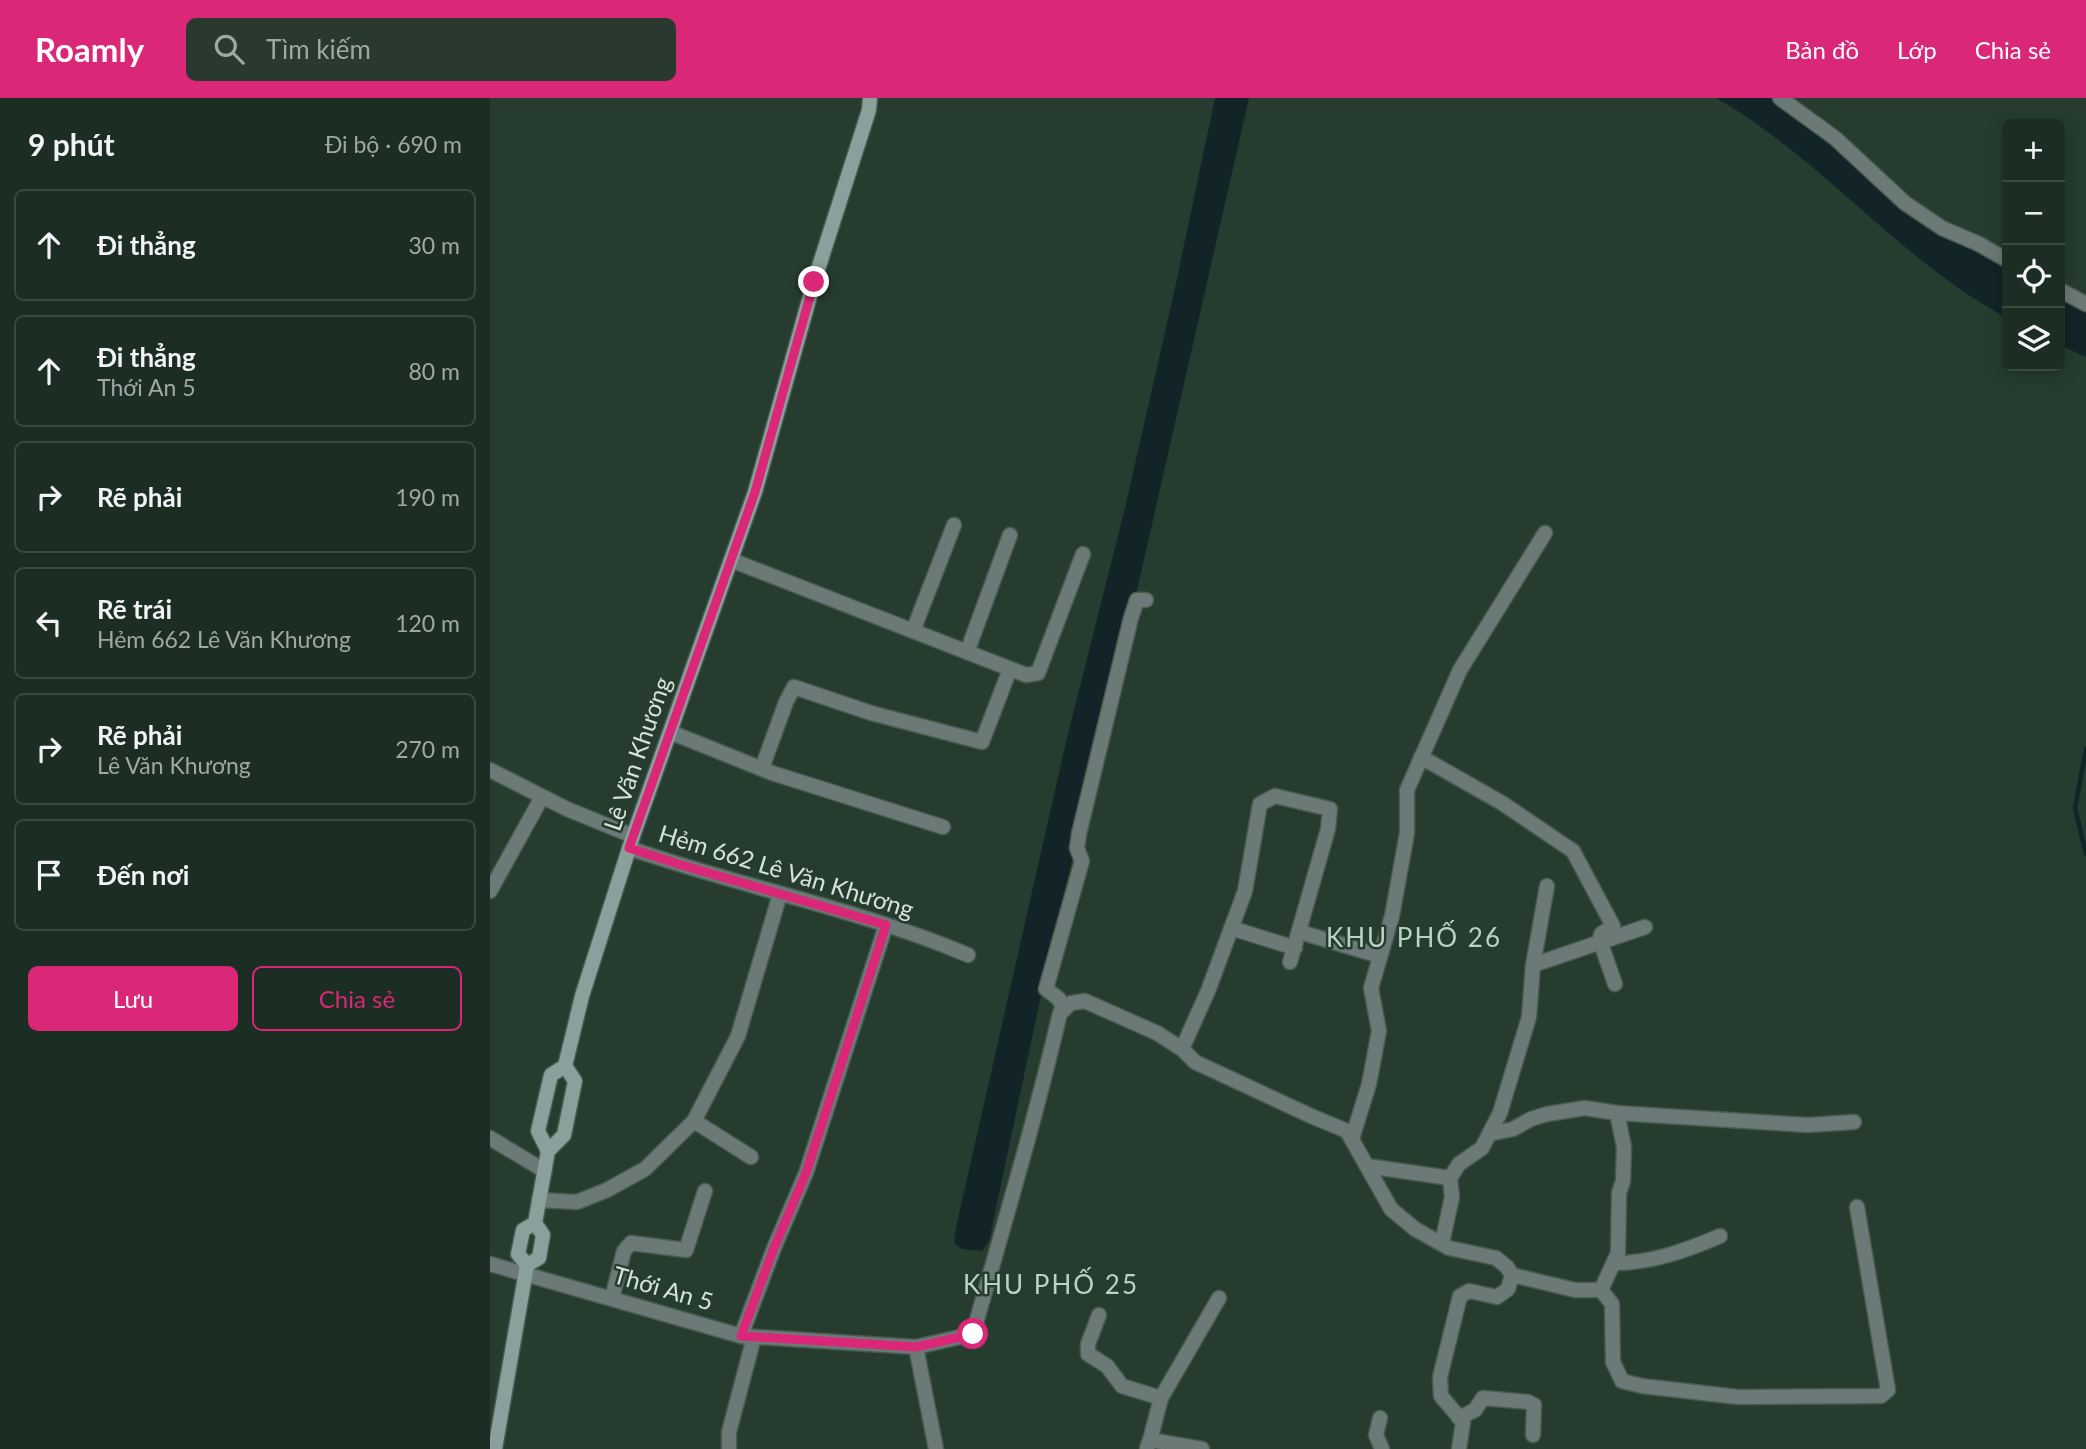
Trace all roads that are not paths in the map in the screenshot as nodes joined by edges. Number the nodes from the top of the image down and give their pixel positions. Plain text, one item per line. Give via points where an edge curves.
1 (1780, 98) edge
2 (872, 102) edge
3 (2002, 257) edge
4 (2065, 293) edge
5 (2086, 304) edge
6 (954, 525) dead end
7 (1545, 533) dead end
8 (1010, 535) dead end
9 (1083, 554) dead end
10 (731, 560) junction
11 (1146, 600) dead end
12 (913, 631) junction
13 (967, 652) junction
14 (1010, 669) junction
15 (670, 732) junction
16 (1421, 757) junction
17 (762, 768) junction
18 (490, 770) edge
19 (542, 797) junction
20 (943, 827) dead end
21 (631, 842) junction
22 (1547, 886) dead end
23 (490, 891) edge
24 (780, 894) junction
25 (886, 925) junction
26 (1645, 927) dead end
27 (1231, 928) junction
28 (1300, 932) junction
29 (1600, 941) junction
30 (968, 955) dead end
31 (1380, 956) junction
32 (1533, 965) junction
33 (1615, 984) dead end
34 (1063, 1010) junction
35 (1182, 1049) junction
36 (565, 1066) junction
37 (1617, 1113) junction
38 (694, 1121) junction
39 (1854, 1122) dead end
40 (1489, 1134) junction
41 (490, 1138) edge
42 (1352, 1139) junction
43 (548, 1151) junction
44 (751, 1157) dead end
45 (1367, 1166) junction
46 (545, 1171) junction
47 (1450, 1178) junction
48 (705, 1191) dead end
49 (539, 1200) junction
50 (1857, 1207) dead end
51 (535, 1223) junction
52 (1720, 1236) dead end
53 (1442, 1243) junction
54 (1614, 1263) junction
55 (490, 1264) edge
56 (526, 1269) junction
57 (1512, 1275) junction
58 (1601, 1290) junction
59 (612, 1298) junction
60 (1219, 1298) dead end
61 (1100, 1315) dead end
62 (748, 1336) junction
63 (916, 1347) junction
64 (1161, 1398) junction
65 (1380, 1418) dead end
66 (1459, 1418) junction
67 (1533, 1434) dead end
68 (1149, 1445) edge
69 (495, 1449) edge
70 (729, 1449) edge
71 (936, 1449) edge
72 (1202, 1449) edge
73 (1382, 1449) edge
74 (1459, 1449) edge

1 - 3 street via 1835,138 1905,203 1942,228
2 - 10 main road, Lê Văn Khương
4 - 5 street
6 - 12 street
7 - 16 street via 1460,670
8 - 13 street
9 - 14 street via 1038,673 1026,675
10 - 12 street
10 - 15 main road, Lê Văn Khương
11 - 34 street via 1137,600 1131,618 1079,834 1077,848 1082,861 1046,989 1059,999
12 - 13 street
13 - 14 street
14 - 17 street via 982,742 794,687
15 - 17 street
15 - 21 main road, Lê Văn Khương
16 - 29 street via 1573,851 1613,926 1601,934
16 - 31 street via 1407,790 1407,833
17 - 20 street
18 - 19 street, Hẻm 662 Lê Văn Khương
19 - 21 street, Hẻm 662 Lê Văn Khương
19 - 23 street
21 - 24 street, Hẻm 662 Lê Văn Khương
21 - 36 main road, Lê Văn Khương
22 - 32 street
24 - 25 street, Hẻm 662 Lê Văn Khương
24 - 38 street via 738,1036
25 - 30 street, Hẻm 662 Lê Văn Khương
25 - 62 street
26 - 29 street
27 - 28 street via 1292,955
27 - 28 street via 1245,891 1261,804 1275,796 1330,809
27 - 35 street
28 - 31 street
29 - 32 street
29 - 33 street
31 - 42 street via 1371,988 1379,1031
32 - 40 street via 1529,1017 1500,1113
34 - 35 street via 1070,1003 1085,1001
34 - 63 street, Thới An 5 via 973,1334
35 - 42 street via 1195,1062 1346,1131
36 - 43 main road, Lê Văn Khương via 575,1081 564,1135
36 - 43 main road via 551,1075 538,1131
37 - 39 street via 1807,1125
37 - 40 street via 1585,1108 1547,1114
37 - 54 street via 1624,1147
38 - 44 street
38 - 49 street via 645,1168 607,1190 577,1202
40 - 47 street via 1482,1148 1458,1164
41 - 46 street
42 - 45 street
43 - 46 main road, Lê Văn Khương
45 - 47 street
45 - 53 street via 1391,1209
46 - 49 main road, Lê Văn Khương
47 - 53 street via 1452,1197
48 - 59 street via 686,1250 631,1243 624,1251
49 - 51 main road, Lê Văn Khương
50 - 58 street via 1888,1390 1881,1396 1738,1397 1622,1381 1612,1362 1612,1304
51 - 56 main road, Lê Văn Khương via 543,1235 541,1247 538,1258
51 - 56 main road via 523,1230 519,1254
52 - 54 street via 1677,1254
53 - 57 street via 1496,1258
54 - 58 street
55 - 56 street, Thới An 5
56 - 59 street, Thới An 5
56 - 69 main road, Lê Văn Khương
57 - 58 street via 1575,1290
57 - 66 street via 1508,1289 1497,1297 1469,1291 1460,1296 1440,1377 1441,1396
59 - 62 street, Thới An 5
60 - 64 street
61 - 64 street via 1088,1354 1107,1366 1122,1387
62 - 63 street, Thới An 5
62 - 70 street
63 - 71 street
64 - 68 street
65 - 73 street via 1376,1435
66 - 67 street via 1475,1410 1483,1398 1528,1402 1534,1405
66 - 74 street
68 - 72 street

